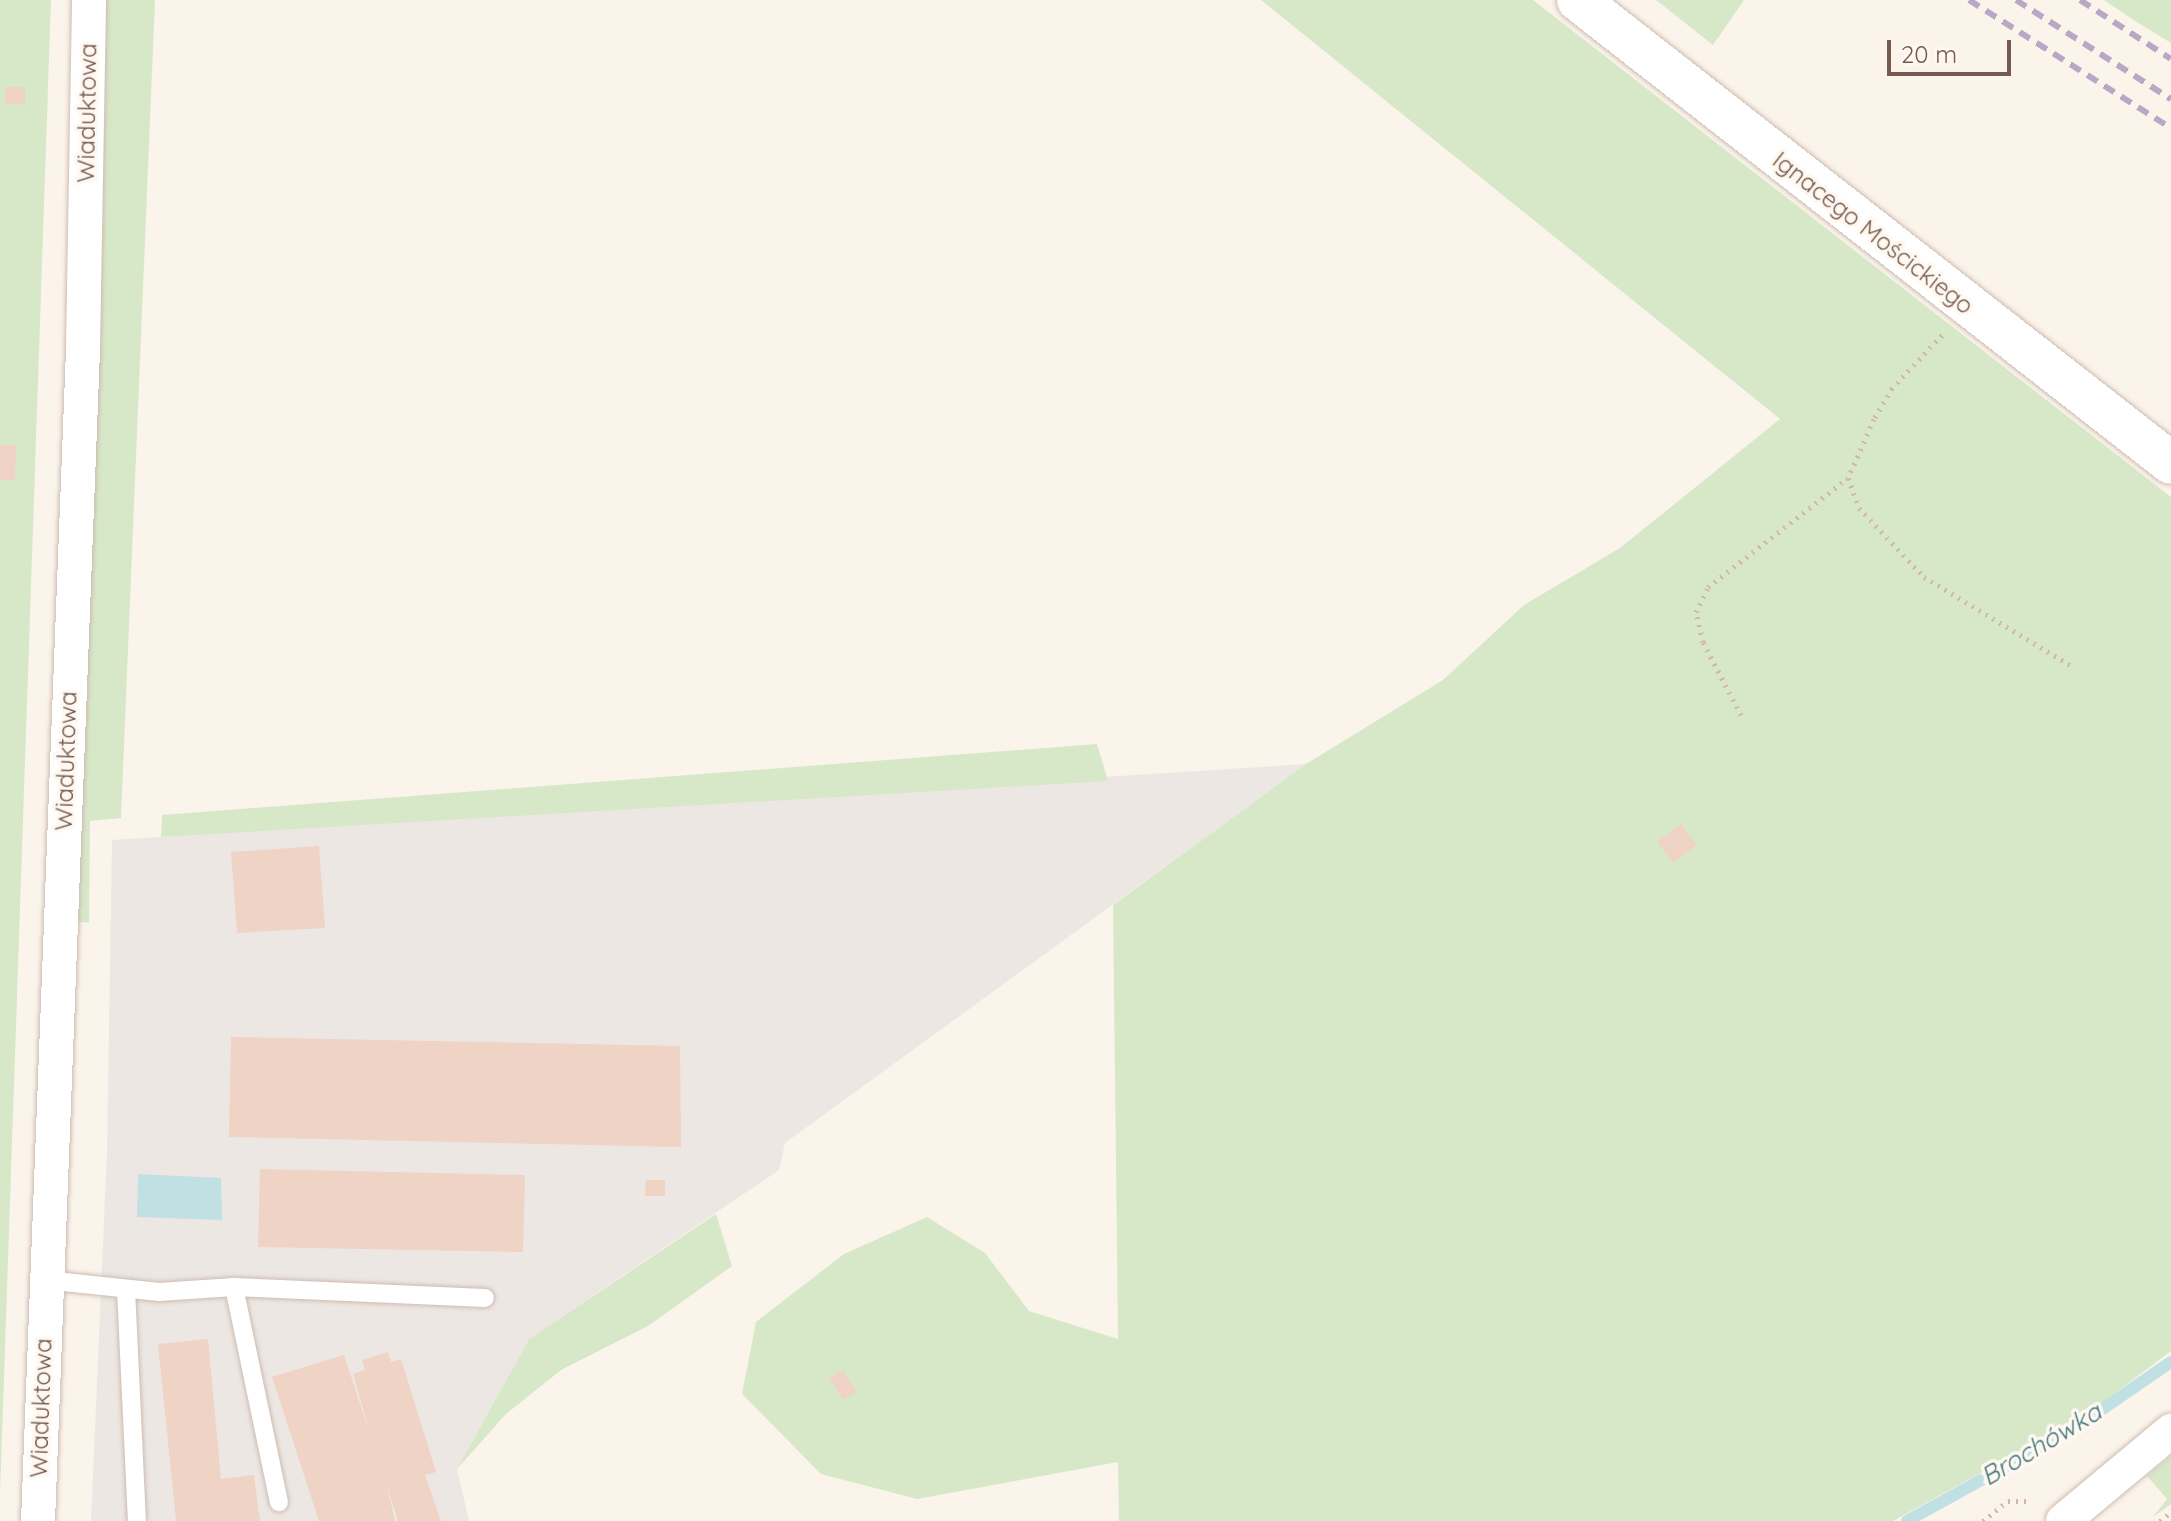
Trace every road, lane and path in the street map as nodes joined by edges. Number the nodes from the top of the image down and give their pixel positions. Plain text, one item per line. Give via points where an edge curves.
1 (89, 0) edge
2 (1578, 0) edge
3 (1968, 309) junction
4 (2171, 463) edge
5 (1848, 478) junction
6 (2073, 667) dead end
7 (1741, 715) dead end
8 (45, 1280) junction
9 (234, 1287) junction
10 (126, 1289) junction
11 (485, 1298) dead end
12 (2171, 1431) edge
13 (279, 1502) dead end
14 (2171, 1512) edge
15 (2052, 1517) edge
16 (38, 1521) edge
17 (137, 1521) edge
18 (1983, 1521) edge
19 (2160, 1521) edge

1 - 8 street, Wiaduktowa via 83,348
2 - 3 street, Ignacego Mościckiego
3 - 4 street, Ignacego Mościckiego
3 - 5 path via 1892,388
5 - 6 path via 1859,508 1924,577
5 - 7 path via 1708,587 1696,612 1703,642
8 - 10 lane
8 - 16 street, Wiaduktowa
9 - 10 lane
9 - 11 lane
9 - 13 lane
10 - 17 lane
12 - 15 street
14 - 19 path
15 - 18 path via 2032,1501 2008,1501

